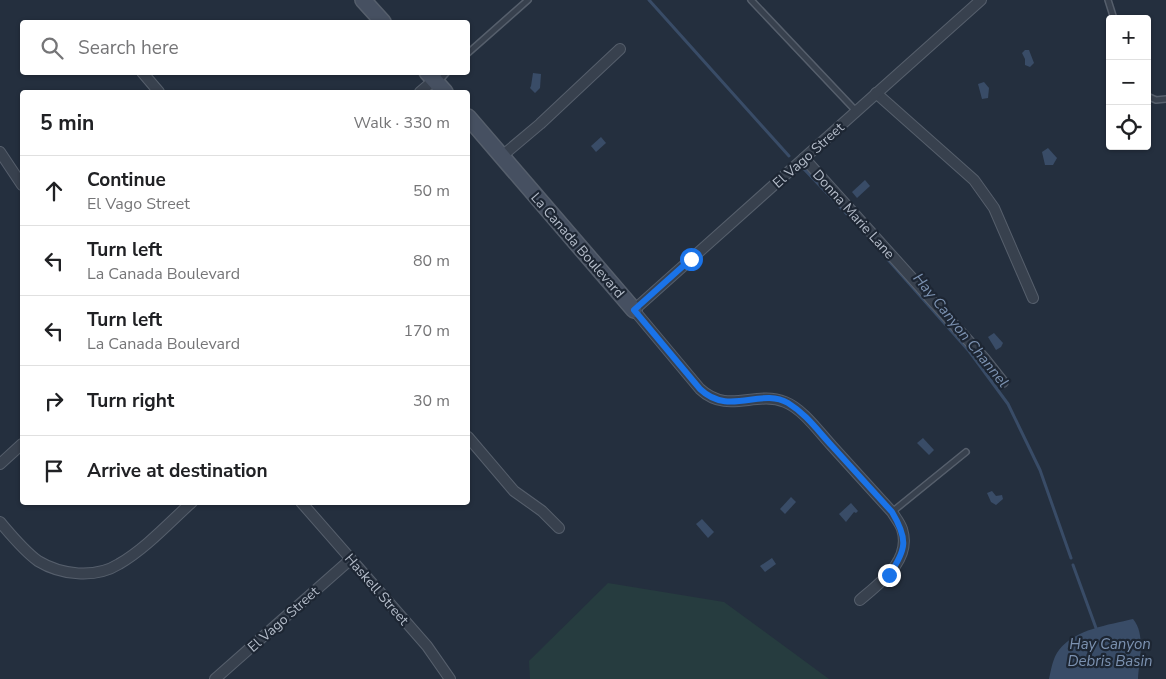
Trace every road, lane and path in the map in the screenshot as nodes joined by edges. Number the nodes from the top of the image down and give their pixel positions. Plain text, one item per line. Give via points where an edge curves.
1 (363, 0) edge
2 (528, 0) edge
3 (750, 0) edge
4 (982, 0) edge
5 (1108, 0) edge
6 (1113, 15) edge
7 (381, 20) edge
8 (620, 49) dead end
9 (470, 51) edge
10 (145, 75) edge
11 (438, 80) edge
12 (157, 90) edge
13 (423, 90) edge
14 (876, 93) junction
15 (1151, 98) edge
16 (1166, 99) edge
17 (856, 111) junction
18 (470, 119) edge
19 (0, 152) edge
20 (502, 156) junction
21 (804, 158) junction
22 (20, 182) edge
23 (1033, 298) dead end
24 (634, 310) junction
25 (1003, 382) dead end
26 (470, 439) edge
27 (20, 446) edge
28 (966, 452) dead end
29 (0, 464) edge
30 (189, 505) edge
31 (304, 505) edge
32 (892, 512) junction
33 (0, 522) edge
34 (559, 528) dead end
35 (350, 559) junction
36 (860, 600) dead end
37 (215, 679) edge
38 (449, 679) edge

1 - 7 street
2 - 9 lane
3 - 17 lane
4 - 14 street, El Vago Street
5 - 6 lane
8 - 20 street
10 - 12 street
11 - 13 street
14 - 17 street, El Vago Street
14 - 23 street via 974,180 994,208
15 - 16 lane
17 - 21 street, El Vago Street
18 - 20 street, La Canada Boulevard
19 - 22 street
20 - 24 street, La Canada Boulevard
21 - 24 street, El Vago Street
21 - 25 street, Donna Marie Lane
24 - 32 street, La Canada Boulevard via 709,397 734,402 768,399 787,402 809,420
26 - 34 street via 514,491
27 - 29 street
28 - 32 lane
30 - 33 street via 117,566 84,574 68,573 36,559
31 - 35 street, Haskell Street
32 - 36 street, La Canada Boulevard via 902,528 904,545 899,561 889,575
35 - 37 street, El Vago Street
35 - 38 street, Haskell Street via 427,646

